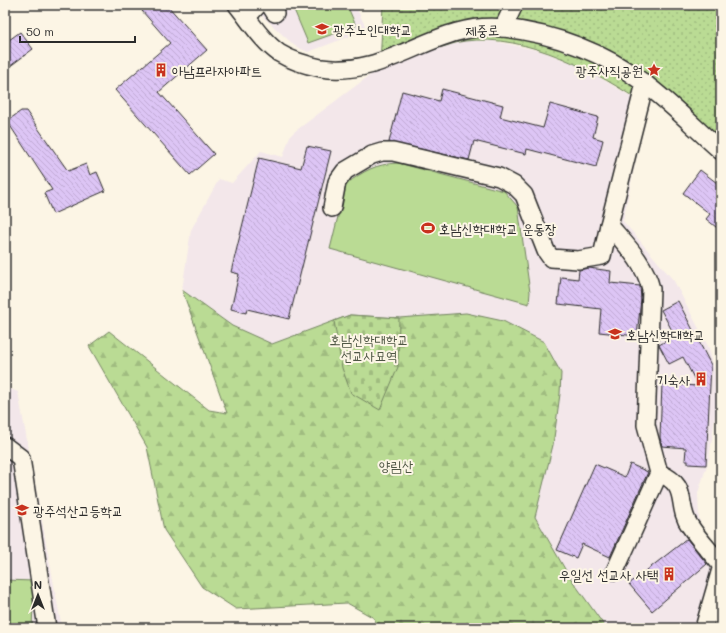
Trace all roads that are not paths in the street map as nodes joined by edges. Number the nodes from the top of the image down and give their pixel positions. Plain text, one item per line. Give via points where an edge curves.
1 (514, 5) edge
2 (247, 9) edge
3 (503, 28) junction
4 (645, 84) junction
5 (721, 151) edge
6 (332, 208) dead end
7 (609, 225) junction
8 (5, 446) edge
9 (659, 473) junction
10 (721, 565) edge
11 (721, 569) edge
12 (615, 571) dead end
13 (47, 628) edge
14 (704, 628) edge

1 - 3 street
2 - 3 street, 제중로 via 267,42 285,56 308,66 336,69 350,70 372,65 455,31
3 - 4 street, 제중로 via 576,44 610,61
4 - 5 street, 제중로
4 - 7 street
6 - 7 street via 337,182 345,171 372,155 393,152 499,177 514,185 524,195 551,258 578,260 602,256
7 - 9 street via 639,261 651,289 646,425
8 - 13 street via 21,458
9 - 10 street via 670,478 675,484 689,525
9 - 12 street
11 - 14 street

